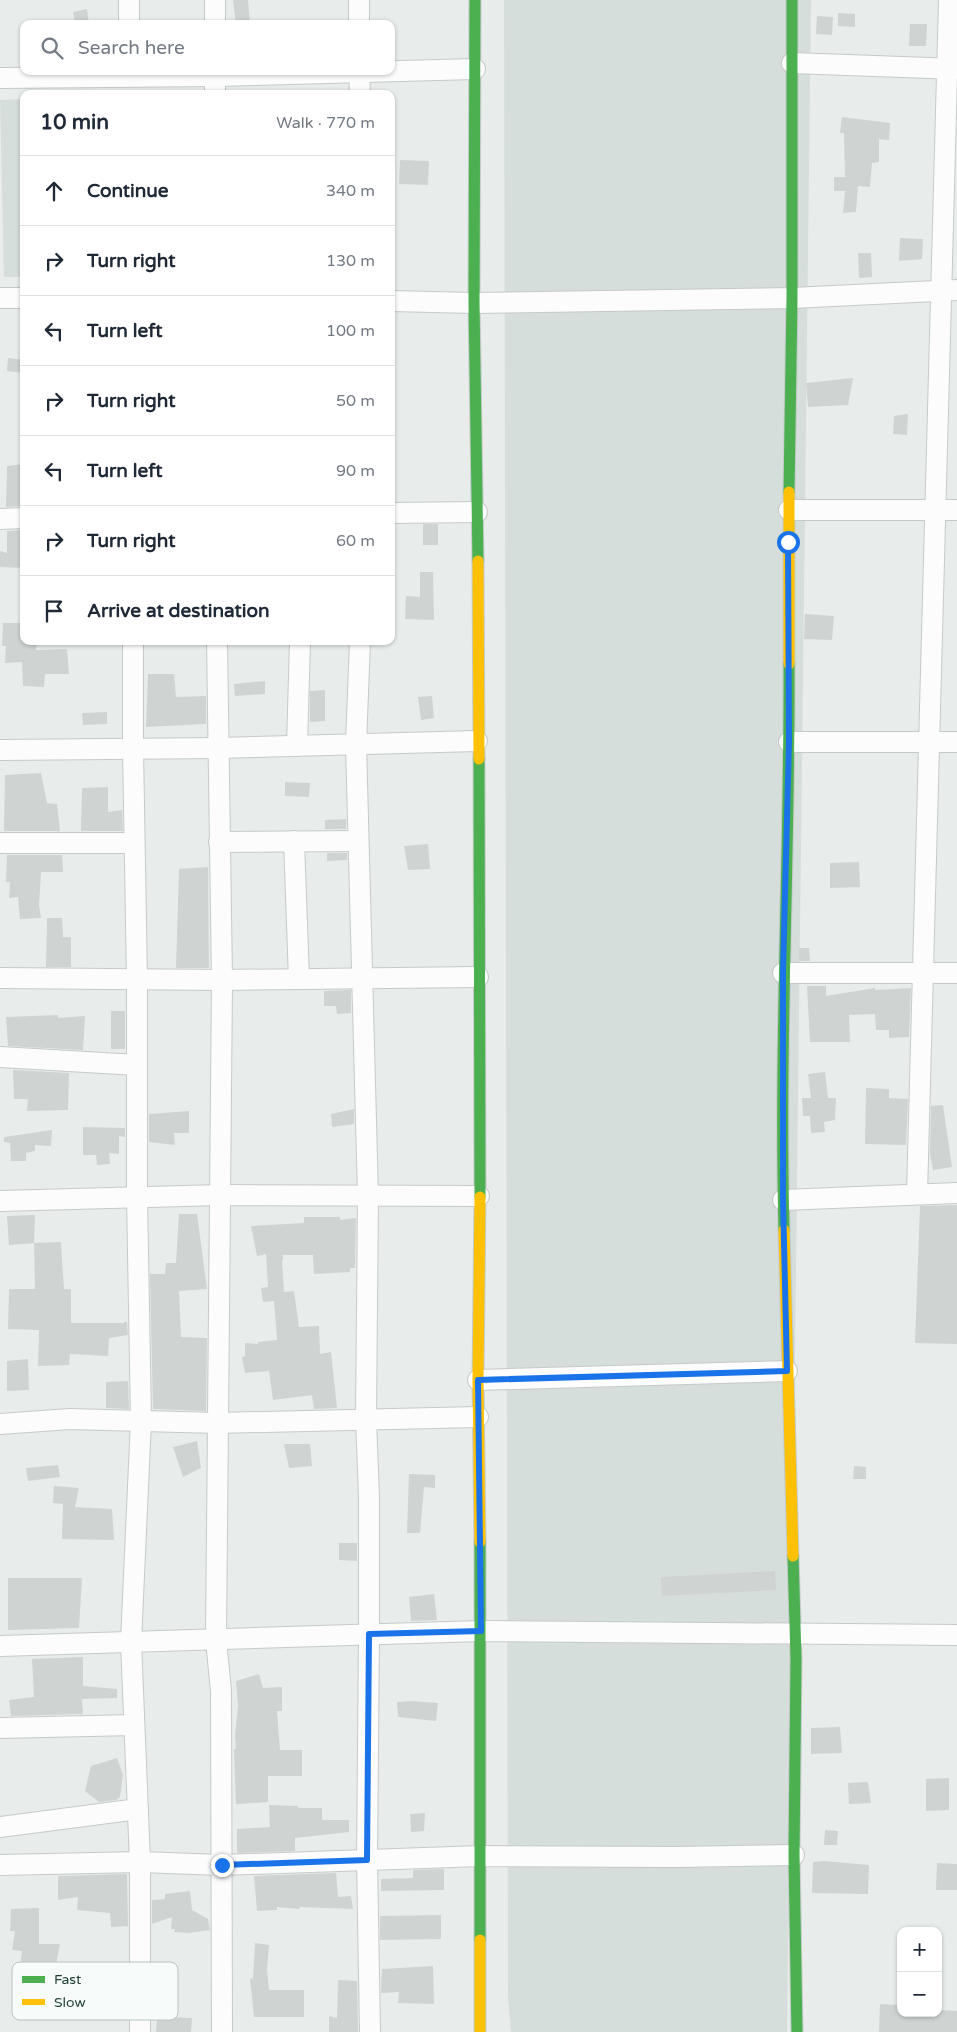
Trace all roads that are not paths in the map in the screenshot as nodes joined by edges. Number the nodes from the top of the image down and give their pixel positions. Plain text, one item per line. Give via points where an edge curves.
1 (129, 0) edge
2 (215, 0) edge
3 (358, 0) edge
4 (475, 0) edge
5 (792, 0) edge
6 (949, 0) edge
7 (130, 20) edge
8 (215, 20) edge
9 (359, 20) edge
10 (792, 64) junction
11 (952, 69) edge
12 (475, 70) junction
13 (395, 71) edge
14 (98, 75) edge
15 (144, 75) edge
16 (305, 75) edge
17 (359, 75) edge
18 (0, 78) edge
19 (215, 80) edge
20 (360, 90) edge
21 (949, 290) edge
22 (0, 298) edge
23 (20, 298) edge
24 (792, 298) junction
25 (395, 301) edge
26 (474, 303) junction
27 (789, 510) junction
28 (935, 510) junction
29 (957, 510) edge
30 (477, 512) junction
31 (395, 513) edge
32 (20, 518) edge
33 (0, 519) edge
34 (133, 645) edge
35 (217, 645) edge
36 (300, 645) edge
37 (360, 645) edge
38 (478, 741) junction
39 (789, 742) junction
40 (929, 742) junction
41 (957, 742) edge
42 (356, 744) junction
43 (297, 746) junction
44 (133, 748) junction
45 (218, 748) junction
46 (0, 750) edge
47 (294, 841) junction
48 (358, 841) junction
49 (219, 842) junction
50 (0, 843) edge
51 (134, 843) junction
52 (783, 972) junction
53 (924, 973) junction
54 (957, 973) edge
55 (478, 977) junction
56 (0, 978) edge
57 (137, 979) junction
58 (299, 979) junction
59 (362, 979) junction
60 (222, 980) junction
61 (0, 1057) edge
62 (137, 1064) junction
63 (957, 1193) edge
64 (918, 1194) junction
65 (221, 1195) junction
66 (368, 1196) junction
67 (479, 1196) junction
68 (137, 1197) junction
69 (783, 1200) junction
70 (0, 1201) edge
71 (787, 1371) junction
72 (478, 1380) junction
73 (478, 1417) junction
74 (366, 1419) junction
75 (141, 1420) junction
76 (217, 1422) junction
77 (0, 1424) edge
78 (481, 1631) junction
79 (795, 1633) junction
80 (369, 1634) junction
81 (957, 1635) edge
82 (216, 1640) junction
83 (131, 1642) junction
84 (0, 1646) edge
85 (134, 1725) junction
86 (0, 1728) edge
87 (138, 1809) junction
88 (0, 1827) edge
89 (794, 1855) junction
90 (481, 1856) junction
91 (367, 1860) junction
92 (140, 1862) junction
93 (0, 1865) edge
94 (222, 1865) junction
95 (140, 1962) edge
96 (222, 2032) edge
97 (370, 2032) edge
98 (480, 2032) edge
99 (797, 2032) edge

1 - 7 street
2 - 8 street
3 - 9 street
4 - 12 street
5 - 10 street
6 - 11 street
10 - 11 street
10 - 24 street
11 - 21 street
12 - 13 street
12 - 26 street
14 - 18 street
15 - 19 street
16 - 19 street
17 - 20 street
21 - 24 street
21 - 28 street
22 - 23 street
24 - 26 street
24 - 27 street
25 - 26 street
26 - 30 street
27 - 28 street
27 - 39 street
28 - 29 street
28 - 40 street
30 - 31 street
30 - 38 street
32 - 33 street
34 - 44 street
35 - 45 street
36 - 43 street
37 - 42 street
38 - 42 street
38 - 55 street
39 - 40 street
39 - 52 street
40 - 41 street
40 - 53 street
42 - 43 street
42 - 48 street
43 - 45 street
44 - 45 street
44 - 46 street
44 - 51 street
45 - 49 street
47 - 48 street
47 - 49 street
47 - 58 street
48 - 59 street
49 - 60 street
50 - 51 street
51 - 57 street
52 - 53 street
52 - 69 street
53 - 54 street
53 - 64 street
55 - 59 street
55 - 67 street
56 - 57 street
57 - 60 street
57 - 62 street
58 - 59 street
58 - 60 street
59 - 66 street
60 - 65 street
61 - 62 street
62 - 68 street
63 - 64 street
64 - 69 street
65 - 66 street
65 - 68 street
65 - 76 street
66 - 67 street
66 - 74 street
67 - 72 street
68 - 70 street
68 - 75 street
69 - 71 street
71 - 72 street
71 - 79 street
72 - 73 street
73 - 74 street
73 - 78 street
74 - 76 street
74 - 80 street
75 - 76 street
75 - 77 street via 70,1419
75 - 83 street
76 - 82 street
78 - 79 street
78 - 80 street
78 - 90 street
79 - 81 street
79 - 89 street
80 - 82 street
80 - 91 street
82 - 83 street
82 - 94 street via 221,1691
83 - 84 street
83 - 85 street
85 - 86 street
85 - 87 street
87 - 88 street
87 - 92 street
89 - 90 street
89 - 99 street
90 - 91 street
90 - 98 street
91 - 94 street
91 - 97 street
92 - 93 street
92 - 94 street
92 - 95 street
94 - 96 street

